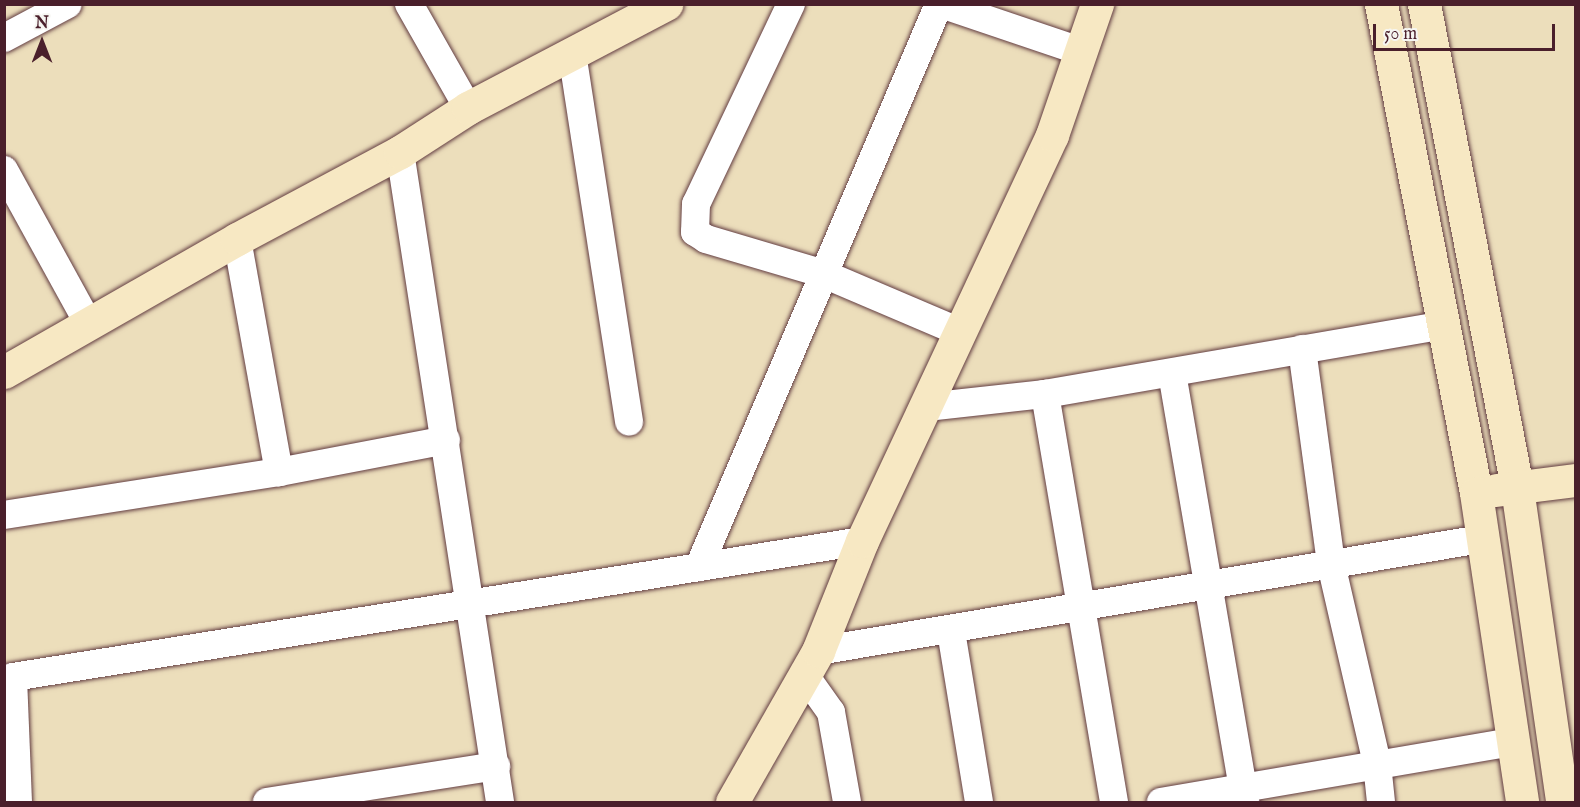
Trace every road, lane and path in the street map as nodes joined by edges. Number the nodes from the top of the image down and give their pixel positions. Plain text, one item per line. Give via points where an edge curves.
1 (68, 4) edge
2 (409, 4) edge
3 (666, 4) edge
4 (791, 4) edge
5 (940, 4) edge
6 (1097, 4) edge
7 (1424, 4) edge
8 (1387, 5) edge
9 (4, 38) edge
10 (1083, 52) junction
11 (572, 53) junction
12 (468, 108) junction
13 (400, 152) junction
14 (5, 173) edge
15 (237, 239) junction
16 (824, 274) junction
17 (88, 323) junction
18 (1444, 325) junction
19 (962, 333) junction
20 (1302, 349) junction
21 (4, 372) edge
22 (1173, 373) junction
23 (1045, 394) junction
24 (927, 407) junction
25 (629, 422) dead end
26 (446, 440) junction
27 (279, 472) junction
28 (1575, 480) edge
29 (1517, 488) junction
30 (1476, 493) junction
31 (4, 515) edge
32 (1482, 539) junction
33 (862, 541) junction
34 (1331, 564) junction
35 (699, 567) junction
36 (1206, 587) junction
37 (472, 603) junction
38 (1080, 609) junction
39 (951, 631) junction
40 (812, 664) junction
41 (9, 677) edge
42 (1512, 742) junction
43 (1377, 764) junction
44 (496, 766) junction
45 (1244, 795) edge
46 (18, 802) edge
47 (267, 802) edge
48 (500, 802) edge
49 (732, 802) edge
50 (847, 802) edge
51 (980, 802) edge
52 (1114, 802) edge
53 (1161, 802) edge
54 (1381, 802) edge
55 (1522, 802) edge
56 (1562, 802) edge

1 - 9 street
2 - 12 street
3 - 11 street
4 - 16 street via 696,204 693,220 695,232 706,239
5 - 10 street
5 - 16 street
6 - 10 street
7 - 29 street
8 - 18 street
10 - 19 street via 1052,135
11 - 12 street
11 - 25 street
12 - 13 street
13 - 15 street
13 - 26 street
14 - 17 street
15 - 17 street
15 - 27 street
16 - 19 street
16 - 35 street
17 - 21 street
18 - 20 street
18 - 30 street
19 - 24 street
20 - 22 street
20 - 34 street
22 - 23 street
22 - 36 street
23 - 24 street
23 - 38 street
24 - 33 street
26 - 27 street
26 - 37 street
27 - 31 street
28 - 29 street
29 - 30 street
29 - 56 street
30 - 32 street
32 - 34 street
32 - 42 street
33 - 35 street
33 - 40 street
34 - 36 street
34 - 43 street
35 - 37 street
36 - 38 street
36 - 45 street
37 - 41 street
37 - 44 street
38 - 39 street
38 - 52 street
39 - 40 street
39 - 51 street
40 - 49 street
40 - 50 street via 831,712
41 - 46 street
42 - 43 street
42 - 55 street
43 - 45 street
43 - 54 street
44 - 47 street
44 - 48 street
45 - 53 street

